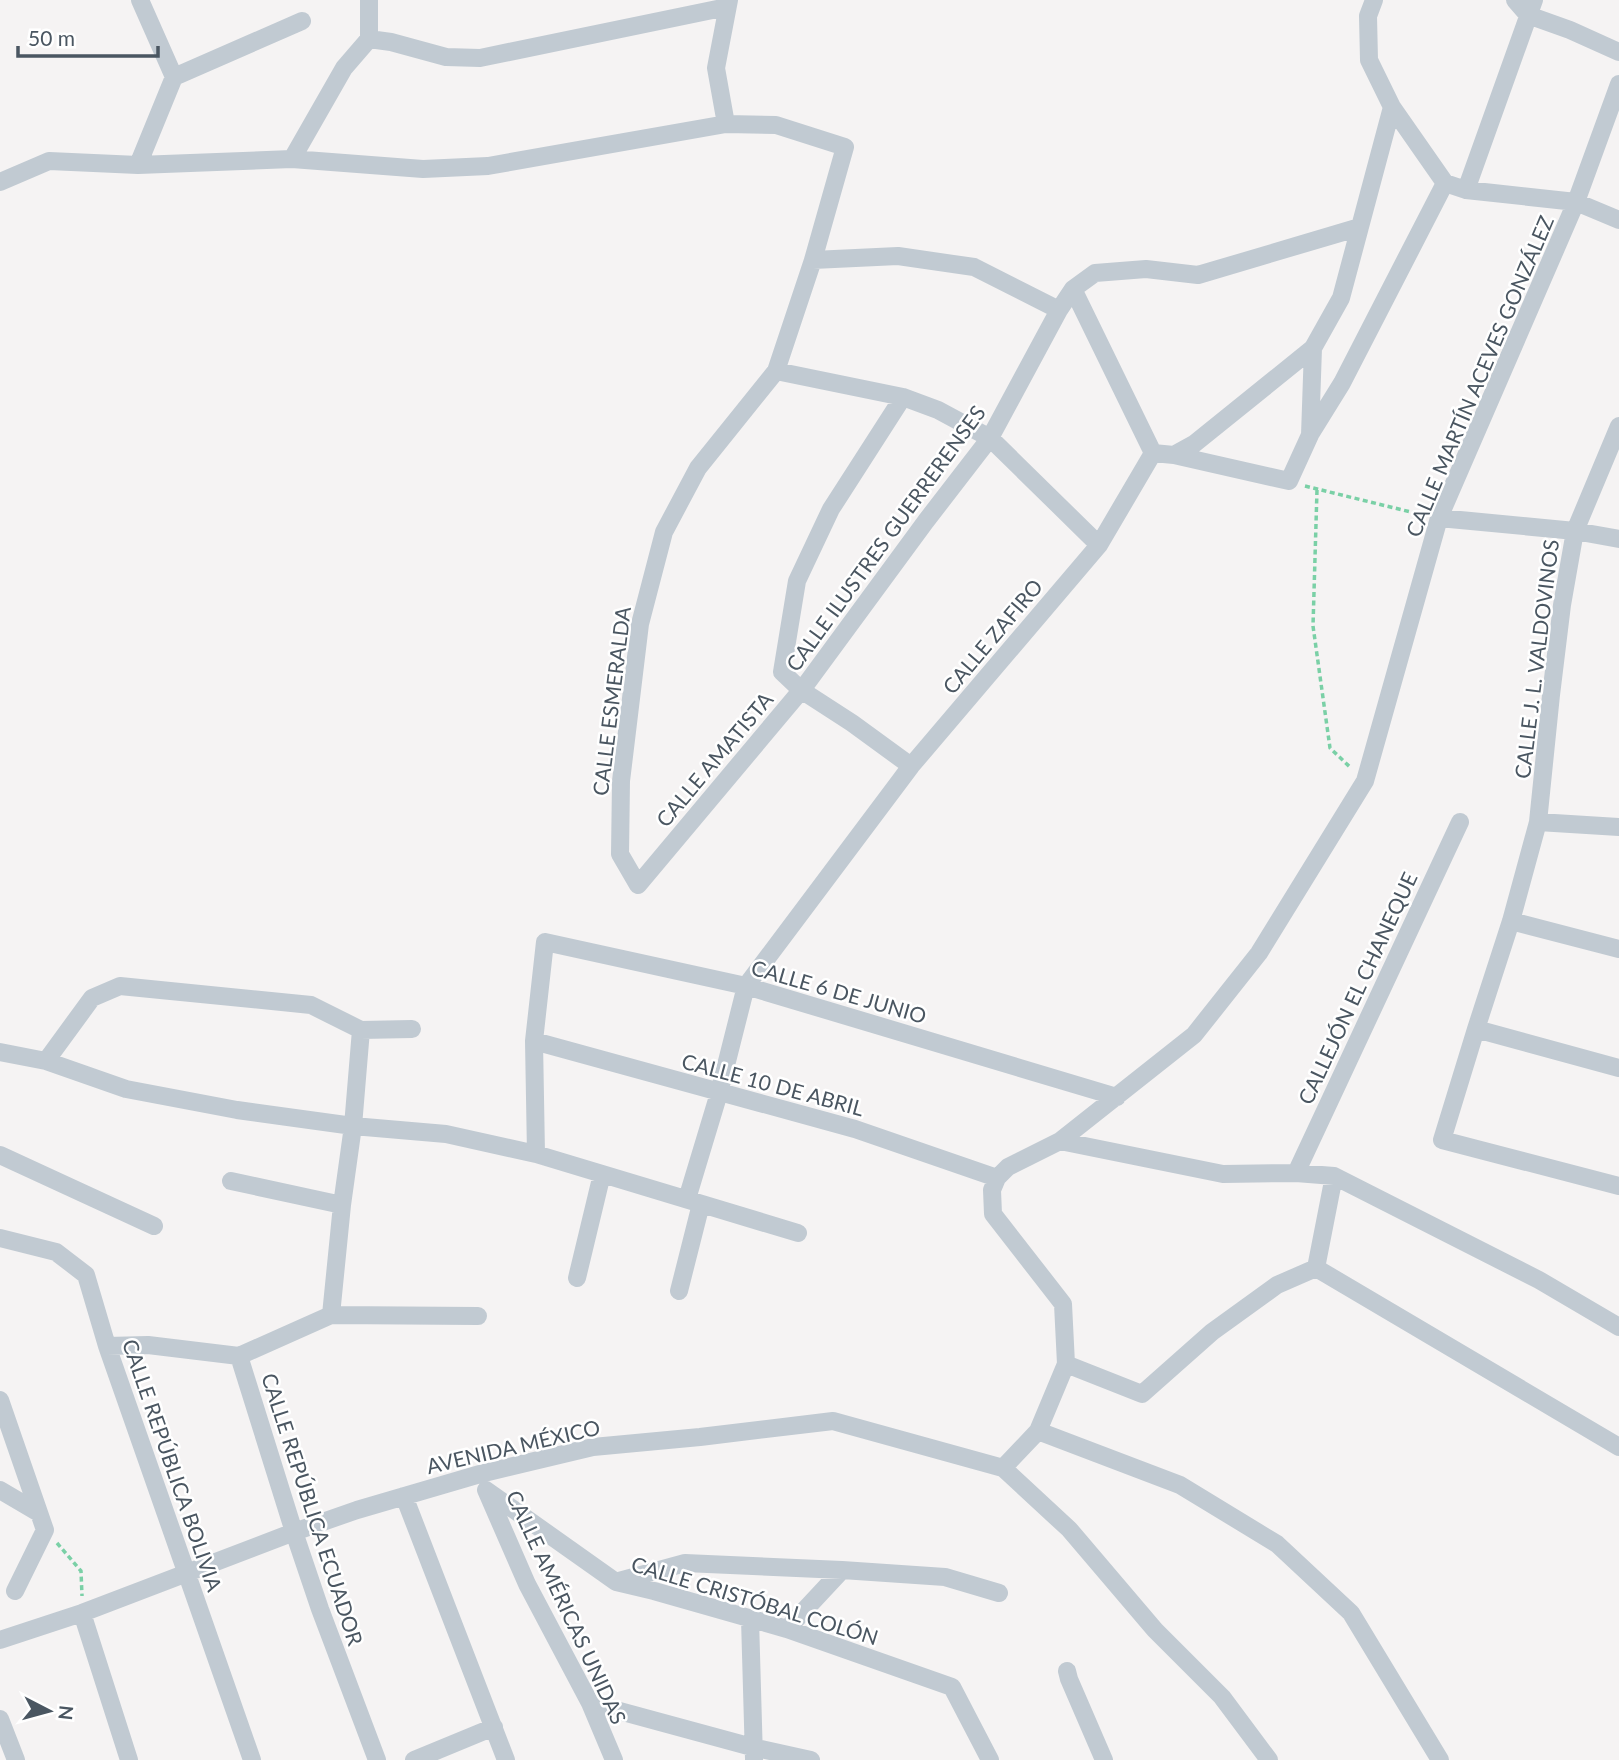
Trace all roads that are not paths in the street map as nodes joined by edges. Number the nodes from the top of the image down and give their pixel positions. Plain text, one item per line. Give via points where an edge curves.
1 (140, 0) edge
2 (369, 0) edge
3 (1374, 0) edge
4 (1515, 0) edge
5 (728, 3) edge
6 (1531, 8) edge
7 (302, 20) dead end
8 (369, 40) junction
9 (1619, 52) edge
10 (174, 77) junction
11 (1619, 83) edge
12 (1392, 107) junction
13 (726, 124) junction
14 (292, 159) junction
15 (138, 165) junction
16 (0, 182) edge
17 (1445, 183) junction
18 (1466, 190) junction
19 (1576, 202) junction
20 (1619, 220) edge
21 (1360, 228) junction
22 (813, 260) junction
23 (1073, 289) junction
24 (1059, 310) junction
25 (1313, 348) junction
26 (776, 371) junction
27 (904, 397) junction
28 (1619, 426) edge
29 (1310, 435) junction
30 (990, 438) junction
31 (1153, 453) junction
32 (1174, 455) junction
33 (1439, 518) junction
34 (1575, 531) junction
35 (1619, 539) edge
36 (1099, 545) junction
37 (801, 690) junction
38 (911, 766) junction
39 (1460, 822) dead end
40 (1538, 822) junction
41 (1619, 827) edge
42 (638, 885) joint
43 (1511, 921) junction
44 (1619, 949) edge
45 (746, 986) junction
46 (412, 1029) dead end
47 (1476, 1029) junction
48 (361, 1030) junction
49 (534, 1041) junction
50 (0, 1052) edge
51 (46, 1061) junction
52 (1619, 1068) edge
53 (719, 1093) junction
54 (1116, 1097) junction
55 (353, 1126) junction
56 (1060, 1142) junction
57 (536, 1154) junction
58 (0, 1155) edge
59 (1296, 1172) junction
60 (602, 1174) junction
61 (1334, 1176) junction
62 (998, 1178) junction
63 (231, 1181) dead end
64 (1619, 1186) edge
65 (694, 1202) junction
66 (342, 1205) junction
67 (154, 1226) dead end
68 (798, 1233) dead end
69 (0, 1238) edge
70 (1316, 1268) junction
71 (577, 1278) dead end
72 (680, 1291) dead end
73 (331, 1315) junction
74 (478, 1316) dead end
75 (1619, 1326) edge
76 (107, 1346) junction
77 (239, 1356) junction
78 (1066, 1364) junction
79 (0, 1400) edge
80 (1038, 1431) junction
81 (1619, 1447) edge
82 (1003, 1468) junction
83 (483, 1482) junction
84 (0, 1490) edge
85 (404, 1496) junction
86 (42, 1521) junction
87 (293, 1531) junction
88 (842, 1570) junction
89 (187, 1573) junction
90 (616, 1582) junction
91 (15, 1591) dead end
92 (999, 1593) dead end
93 (82, 1613) junction
94 (750, 1619) junction
95 (787, 1629) junction
96 (0, 1640) edge
97 (1068, 1671) dead end
98 (590, 1703) junction
99 (0, 1719) edge
100 (494, 1727) junction
101 (753, 1754) edge
102 (16, 1760) edge
103 (129, 1760) edge
104 (252, 1760) edge
105 (377, 1760) edge
106 (414, 1760) edge
107 (506, 1760) edge
108 (614, 1760) edge
109 (811, 1760) edge
110 (990, 1760) edge
111 (1104, 1760) edge
112 (1269, 1760) edge
113 (1440, 1760) edge

1 - 10 street
2 - 8 street
3 - 12 street via 1368,16 1369,60
4 - 6 street
5 - 8 street via 480,58 446,57
5 - 13 street via 716,68
6 - 9 street
6 - 18 street
7 - 10 street
8 - 14 street via 344,68
10 - 15 street
11 - 19 street, CALLE MARTÍN ACEVES GONZÁLEZ
12 - 17 street
12 - 21 street
13 - 14 street via 488,166 423,169
13 - 22 street, CALLE ESMERALDA via 776,125 845,146
14 - 15 street
15 - 16 street via 49,161
17 - 18 street
17 - 29 street via 1342,383
18 - 19 street
19 - 20 street
19 - 33 street, CALLE MARTÍN ACEVES GONZÁLEZ
21 - 23 street, CALLE ILUSTRES GUERRERENSES via 1198,275 1146,270 1095,273
21 - 25 street via 1341,298
22 - 24 street via 898,256 974,267
22 - 26 street, CALLE ESMERALDA
23 - 24 street, CALLE ILUSTRES GUERRERENSES
23 - 31 street
24 - 30 street, CALLE ILUSTRES GUERRERENSES
25 - 29 street
25 - 32 street
26 - 27 street
26 - 42 street, CALLE ESMERALDA via 698,468 664,532 640,624 621,781 620,854
27 - 30 street
27 - 37 street, CALLE AMATISTA via 831,509 797,581 782,672
28 - 34 street, CALLE J. L. VALDOVINOS
29 - 32 street via 1289,481
30 - 36 street
30 - 37 street, CALLE ILUSTRES GUERRERENSES
31 - 32 street
31 - 36 street, CALLE ZAFIRO
33 - 34 street
33 - 54 street, CALLE MARTÍN ACEVES GONZÁLEZ via 1365,781 1259,953 1194,1035
34 - 35 street
34 - 40 street, CALLE J. L. VALDOVINOS via 1557,644
36 - 38 street, CALLE ZAFIRO
37 - 38 street
37 - 42 street, CALLE AMATISTA
38 - 45 street, CALLE ZAFIRO
39 - 59 street, CALLEJÓN EL CHANEQUE
40 - 41 street
40 - 43 street, CALLE J. L. VALDOVINOS
43 - 44 street
43 - 47 street, CALLE J. L. VALDOVINOS
45 - 49 street, CALLE 6 DE JUNIO via 545,942
45 - 53 street
45 - 54 street, CALLE 6 DE JUNIO
46 - 48 street
47 - 52 street
47 - 64 street, CALLE J. L. VALDOVINOS via 1442,1140
48 - 51 street via 311,1005 120,986 92,998
48 - 55 street
49 - 53 street, CALLE 10 DE ABRIL
49 - 57 street
50 - 51 street
51 - 55 street via 126,1089
53 - 62 street, CALLE 10 DE ABRIL via 855,1129
53 - 65 street
54 - 56 street, CALLE MARTÍN ACEVES GONZÁLEZ
55 - 57 street via 446,1134
55 - 66 street
56 - 59 street via 1223,1174
56 - 62 street, CALLE MARTÍN ACEVES GONZÁLEZ via 1008,1167
57 - 60 street
58 - 67 street
59 - 61 street
60 - 65 street
60 - 71 street
61 - 70 street
61 - 75 street
62 - 78 street via 992,1190 993,1214 1063,1304
63 - 66 street
65 - 68 street
65 - 72 street
66 - 73 street
69 - 76 street, CALLE REPÚBLICA BOLIVIA via 56,1252 86,1275
70 - 78 street via 1277,1285 1212,1332 1142,1394
70 - 81 street
73 - 74 street
73 - 77 street
76 - 77 street, CALLE REPÚBLICA ECUADOR via 148,1345
76 - 89 street, CALLE REPÚBLICA BOLIVIA
77 - 87 street, CALLE REPÚBLICA ECUADOR
78 - 80 street
79 - 86 street
80 - 82 street
80 - 113 street via 1180,1485 1277,1544 1351,1614
82 - 83 street, AVENIDA MÉXICO via 833,1421 593,1447
82 - 112 street via 1069,1529 1155,1630 1222,1696
83 - 85 street, AVENIDA MÉXICO
83 - 90 street, CALLE CRISTÓBAL COLÓN
83 - 98 street, CALLE AMÉRICAS UNIDAS via 527,1584
84 - 86 street
85 - 87 street, AVENIDA MÉXICO
85 - 100 street
86 - 91 street
87 - 89 street, AVENIDA MÉXICO
87 - 105 street, CALLE REPÚBLICA ECUADOR
88 - 90 street via 685,1563
88 - 92 street via 946,1577
88 - 95 street
89 - 93 street, AVENIDA MÉXICO
89 - 104 street, CALLE REPÚBLICA BOLIVIA
90 - 94 street, CALLE CRISTÓBAL COLÓN
93 - 96 street, AVENIDA MÉXICO
93 - 103 street
94 - 95 street, CALLE CRISTÓBAL COLÓN
94 - 101 street
95 - 110 street, CALLE CRISTÓBAL COLÓN via 952,1687
97 - 111 street
98 - 101 street
98 - 108 street, CALLE AMÉRICAS UNIDAS
99 - 102 street
100 - 106 street
100 - 107 street
101 - 109 street

